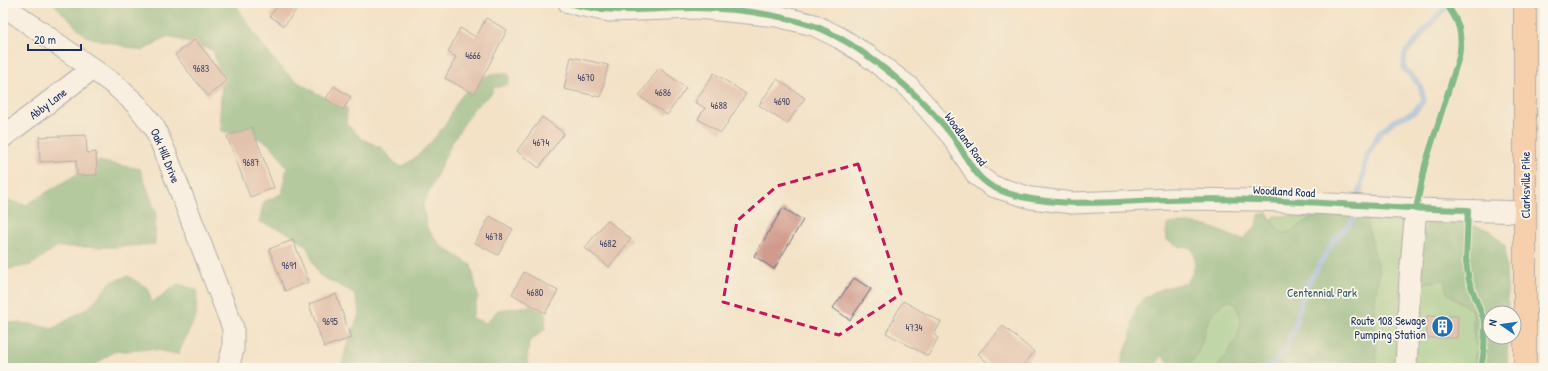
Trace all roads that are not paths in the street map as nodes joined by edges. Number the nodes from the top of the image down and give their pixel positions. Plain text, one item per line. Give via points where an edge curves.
1 (570, 3) edge
2 (1525, 3) edge
3 (3, 5) edge
4 (92, 69) junction
5 (3, 137) edge
6 (1416, 209) junction
7 (1525, 212) junction
8 (228, 368) edge
9 (1406, 368) edge
10 (1524, 368) edge

1 - 6 street, Woodland Road via 609,11 697,8 777,16 814,25 865,54 909,87 952,136 977,174 992,186 1010,193 1073,203 1260,200
2 - 7 main road, Clarksville Pike
3 - 4 street, Oak Hill Drive
4 - 5 street, Abby Lane
4 - 8 street, Oak Hill Drive via 137,105 154,127 233,328 233,349
6 - 7 street, Woodland Road
6 - 9 street
7 - 10 main road, Clarksville Pike

